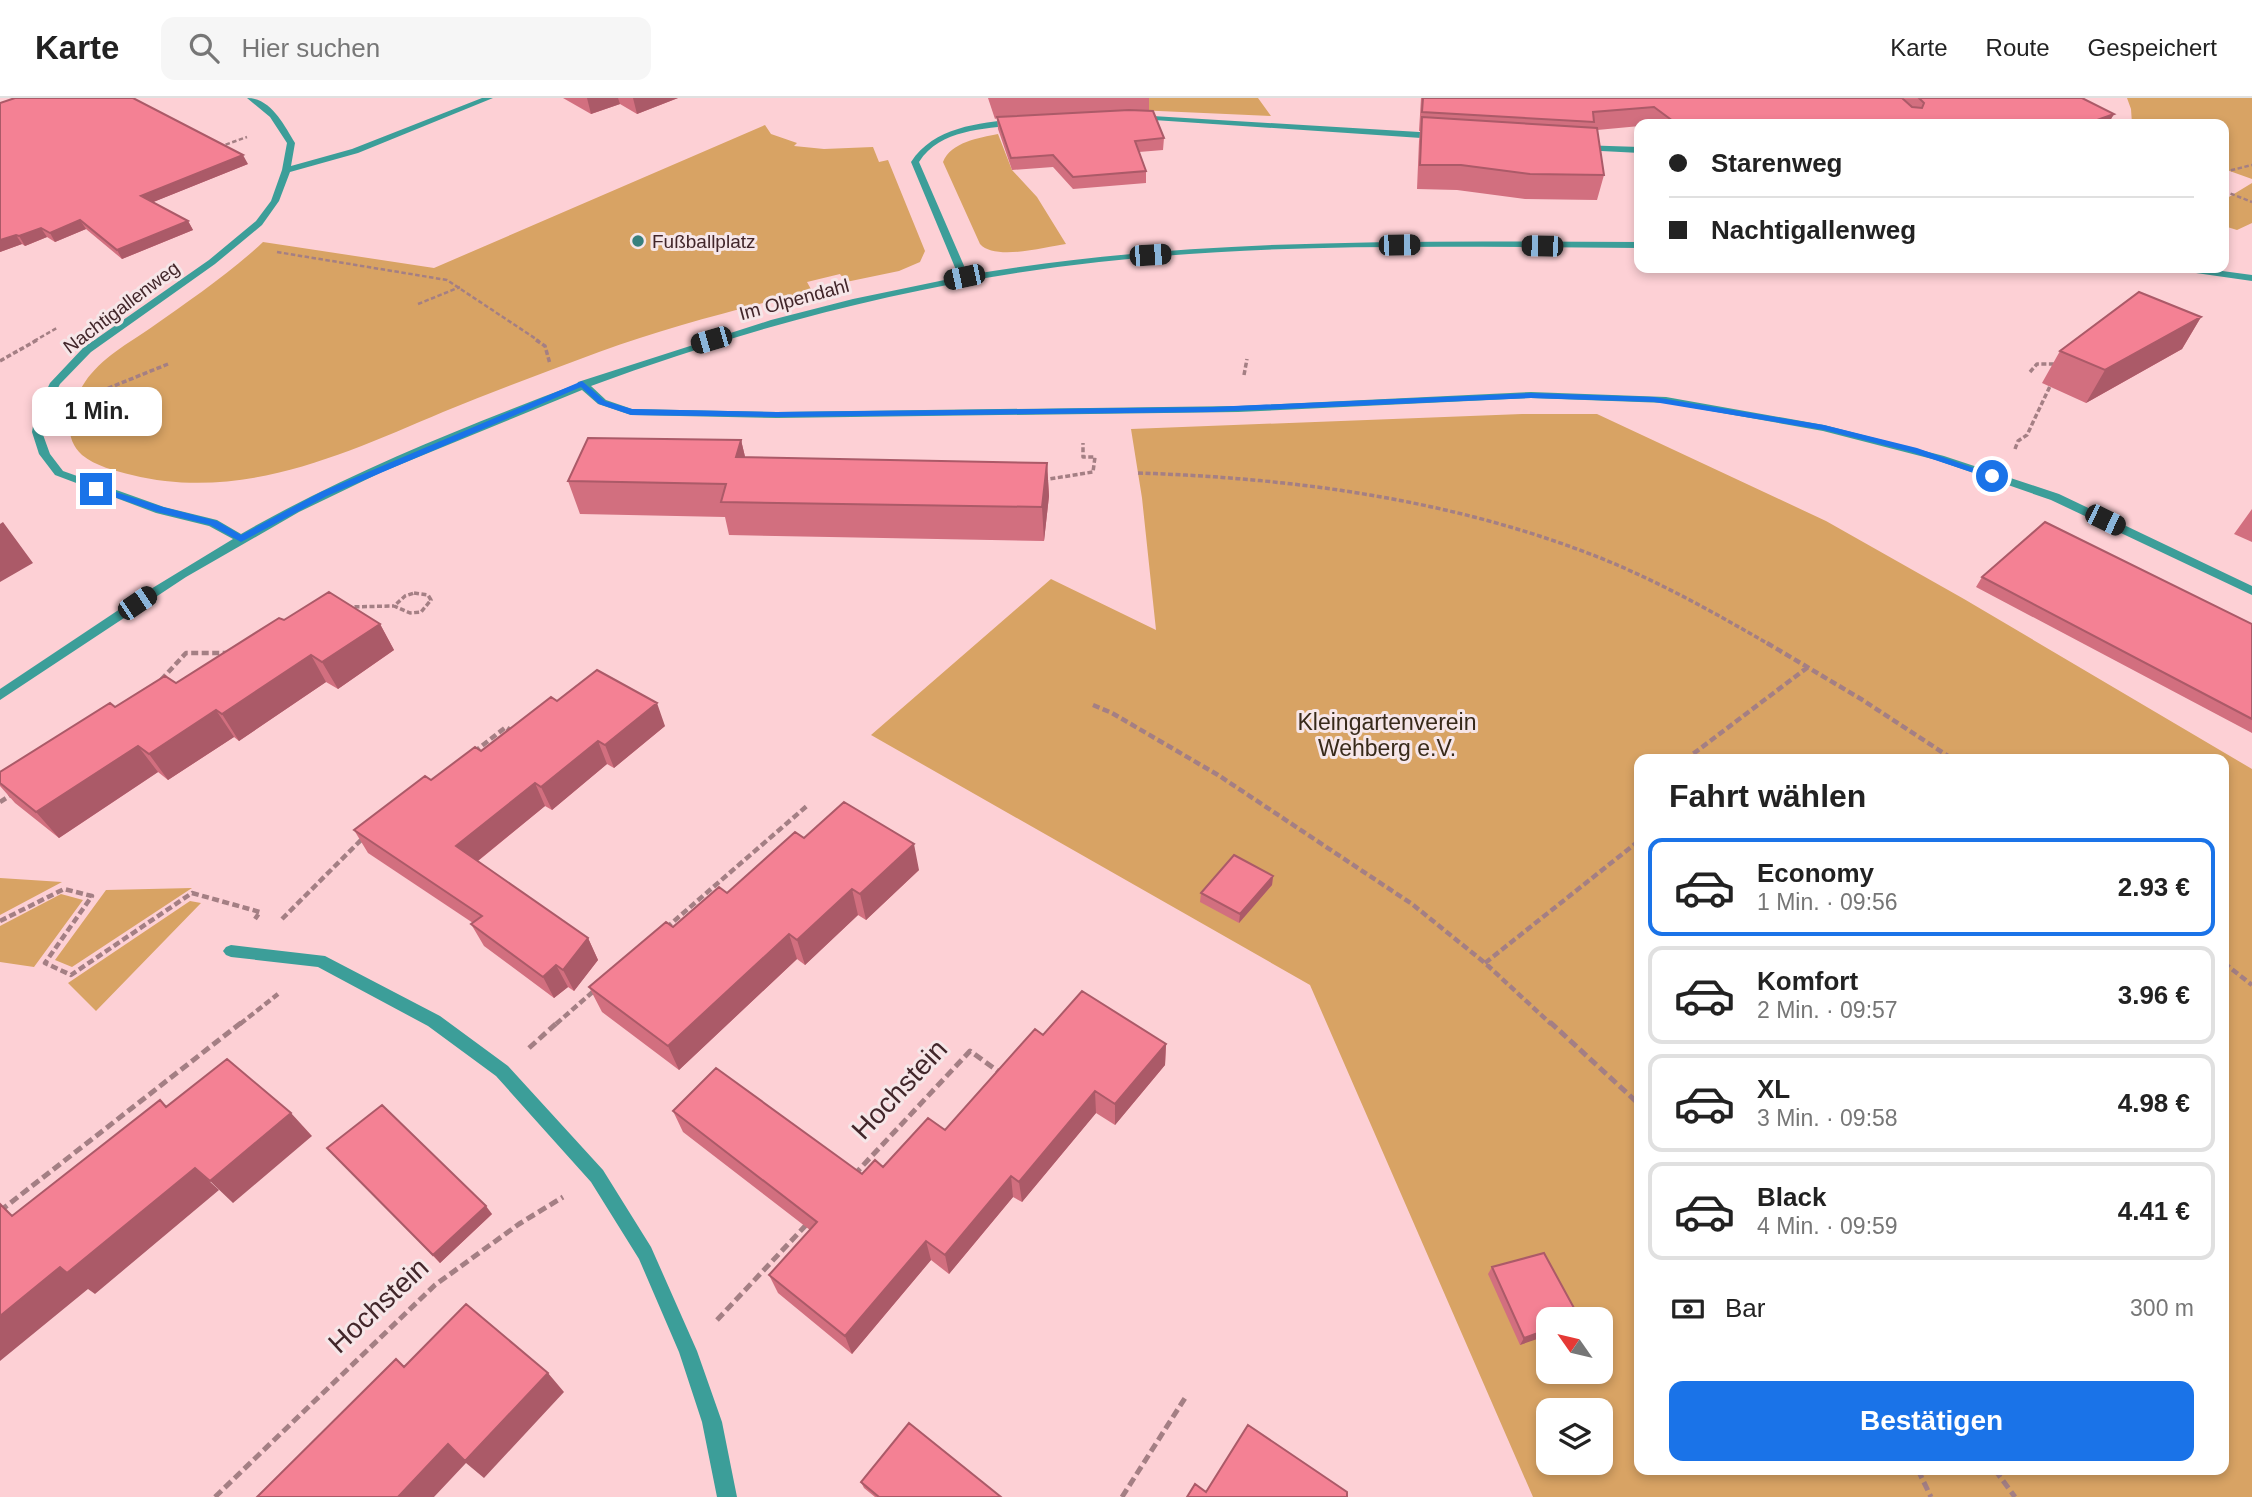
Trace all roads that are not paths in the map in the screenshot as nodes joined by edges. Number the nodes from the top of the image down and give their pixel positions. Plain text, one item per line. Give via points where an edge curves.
1 (251, 98) edge
2 (489, 98) edge
3 (1129, 117) edge
4 (1027, 121) edge
5 (1447, 137) edge
6 (1566, 146) edge
7 (1634, 150) edge
8 (286, 170) junction
9 (1634, 245) edge
10 (2217, 273) edge
11 (964, 277) junction
12 (2252, 278) edge
13 (582, 384) junction
14 (241, 539) junction
15 (2252, 590) edge
16 (0, 695) edge
17 (239, 953) road end
18 (727, 1497) edge

1 - 8 street, Nachtigallenweg via 273,115 291,144
2 - 8 street via 355,150
3 - 5 street
4 - 11 street via 948,135 918,154 915,162
6 - 7 street
8 - 14 street, Nachtigallenweg via 275,201 259,223 87,350 55,383 37,432 59,473 160,510 213,523
9 - 11 street, Im Olpendahl via 1224,249
10 - 12 street
11 - 13 street, Im Olpendahl via 791,316
13 - 14 street, Im Olpendahl via 324,494
13 - 15 street via 602,402 631,412 777,415 1238,409 1531,395 1666,400 1824,428 1940,458 2055,497
14 - 16 street, Im Olpendahl
17 - 18 street via 320,961 434,1021 502,1071 597,1176 645,1253 688,1351 712,1422

